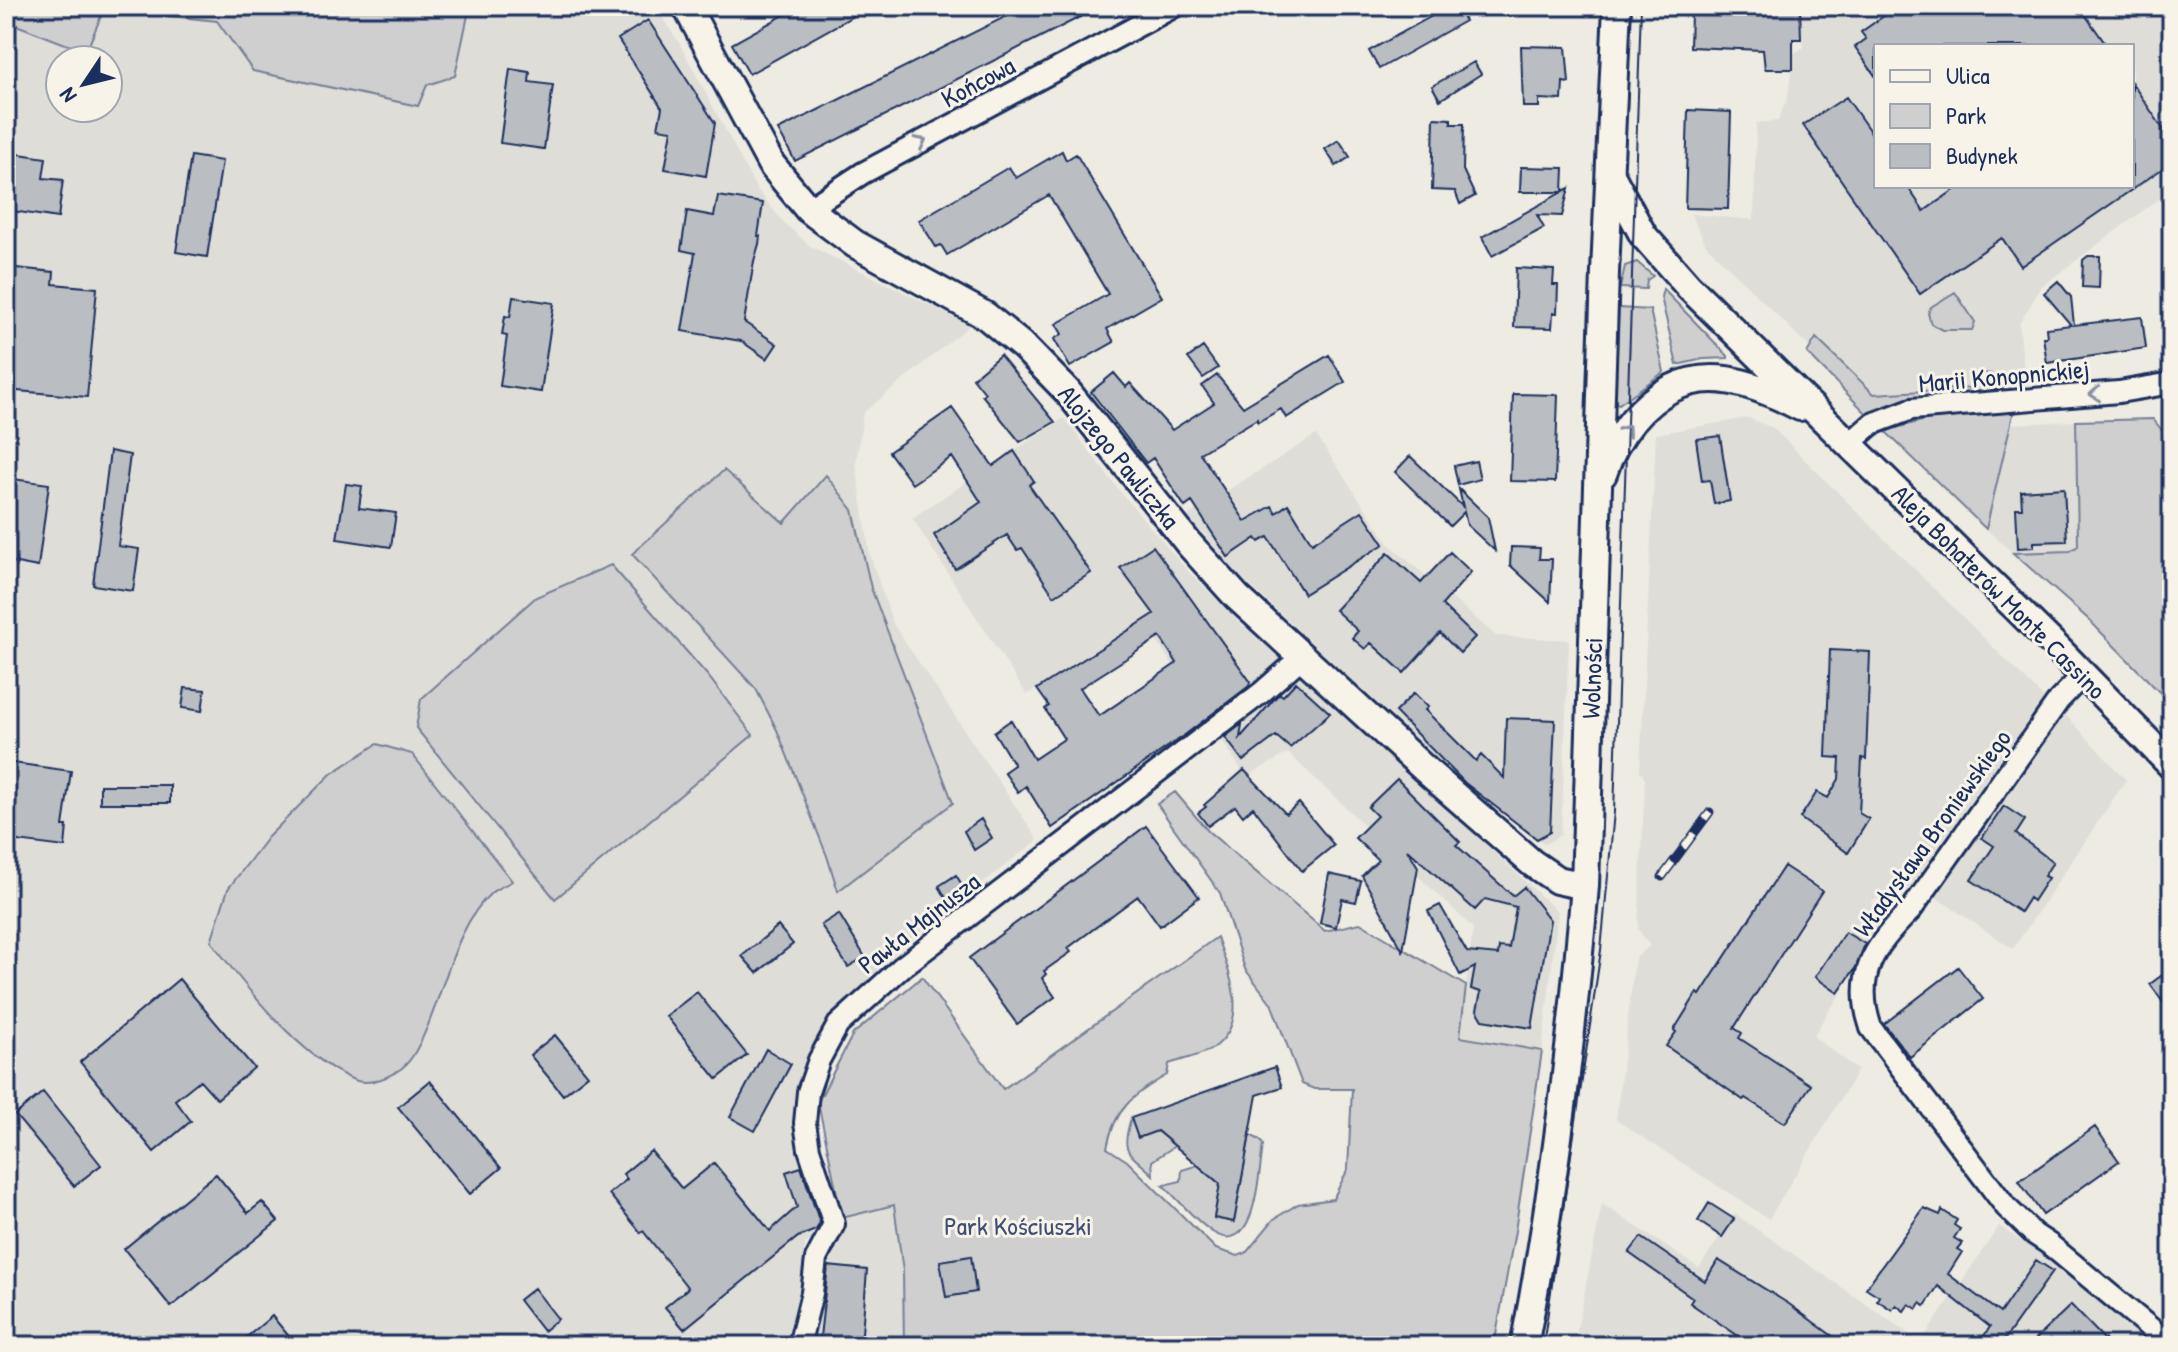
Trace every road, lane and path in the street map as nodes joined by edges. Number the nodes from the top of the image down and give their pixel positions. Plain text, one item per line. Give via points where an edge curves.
1 (686, 6) edge
2 (1175, 6) edge
3 (1617, 6) edge
4 (1609, 172) junction
5 (808, 209) junction
6 (1673, 270) junction
7 (1605, 272) junction
8 (2172, 383) edge
9 (1824, 420) junction
10 (1849, 444) junction
11 (1597, 501) junction
12 (1302, 657) junction
13 (2084, 674) junction
14 (2172, 766) edge
15 (1585, 886) junction
16 (799, 1346) edge
17 (1524, 1346) edge
18 (2172, 1346) edge

1 - 5 street, Alojzego Pawliczka via 771,164
5 -> 2 street, Końcowa via 863,173
3 - 4 street, Wolności
4 - 6 street, Aleja Bohaterów Monte Cassino via 1634,222
4 - 7 street, Wolności
5 - 12 street, Alojzego Pawliczka via 855,244 986,316 1025,348 1067,391 1218,578
6 - 7 street, Aleja Bohaterów Monte Cassino via 1633,249 1621,253
6 - 9 street, Aleja Bohaterów Monte Cassino
7 - 11 street, Wolności
8 -> 10 street, Marii Konopnickiej via 1912,409 1872,424
9 - 10 street, Aleja Bohaterów Monte Cassino
11 -> 9 street, Aleja Bohaterów Monte Cassino via 1614,448 1651,400 1671,387 1695,379 1744,382
10 - 13 street, Aleja Bohaterów Monte Cassino
11 - 15 street, Wolności
12 - 15 street, Alojzego Pawliczka via 1532,863 1557,880
12 - 16 street, Pawła Majnusza via 902,967 838,1025 808,1092 809,1149 834,1224 816,1259
13 - 14 street, Aleja Bohaterów Monte Cassino
13 - 18 street, Władysława Broniewskiego via 2059,700 1911,910 1889,931 1870,964 1863,1005 1871,1028 2006,1207
15 - 17 street, Wolności via 1551,1194

